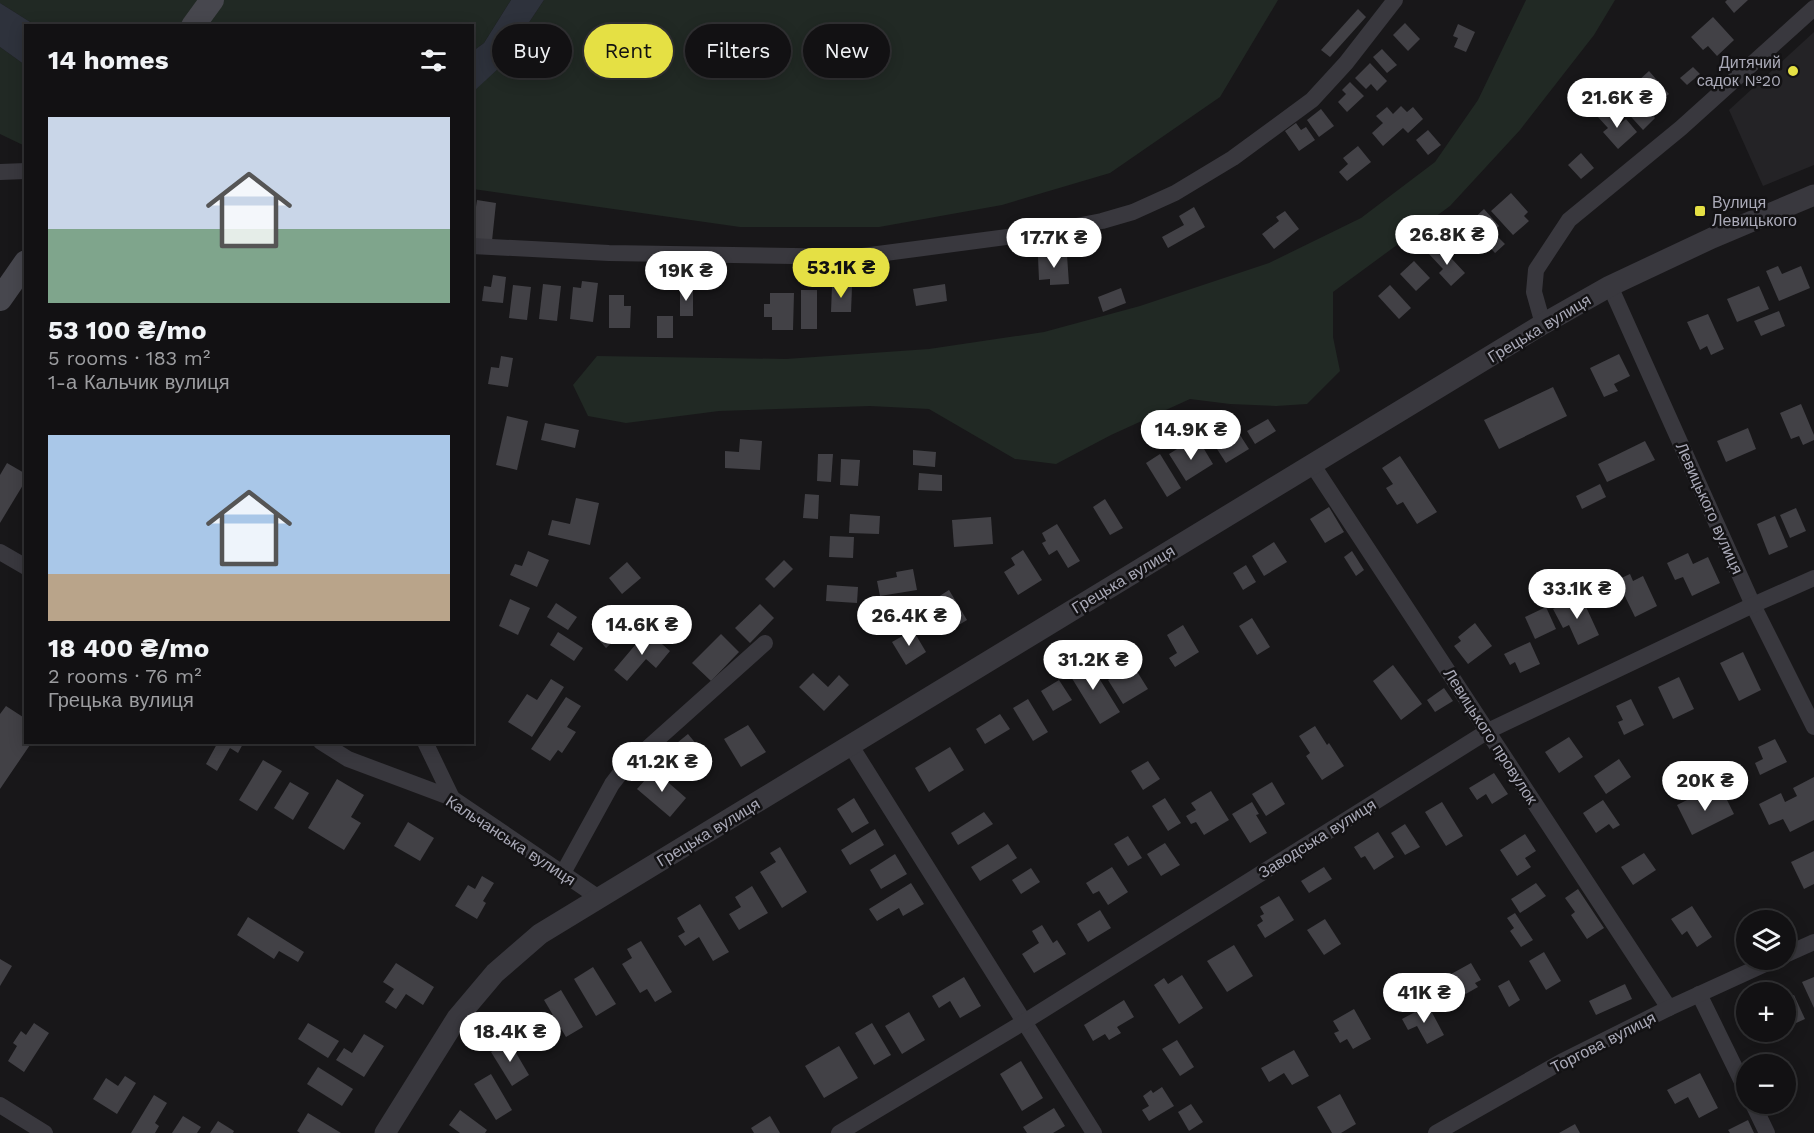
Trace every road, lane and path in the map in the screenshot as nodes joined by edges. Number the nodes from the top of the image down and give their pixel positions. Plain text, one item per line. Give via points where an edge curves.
1 (1395, 0) edge
2 (1814, 8) edge
3 (24, 171) edge
4 (0, 172) edge
5 (1814, 195) edge
6 (474, 246) edge
7 (24, 265) edge
8 (1610, 286) junction
9 (0, 299) edge
10 (1543, 324) junction
11 (1312, 464) junction
12 (0, 552) edge
13 (24, 566) edge
14 (1814, 578) edge
15 (1753, 604) junction
16 (765, 643) dead end
17 (1814, 727) edge
18 (1488, 731) junction
19 (324, 744) edge
20 (426, 744) edge
21 (851, 746) junction
22 (452, 798) junction
23 (563, 873) junction
24 (599, 898) junction
25 (1814, 942) edge
26 (1796, 950) edge
27 (1752, 970) edge
28 (1699, 994) junction
29 (1670, 1008) junction
30 (1024, 1022) junction
31 (1736, 1070) edge
32 (0, 1105) edge
33 (1758, 1114) edge
34 (45, 1133) edge
35 (385, 1133) edge
36 (839, 1133) edge
37 (1094, 1133) edge
38 (1436, 1133) edge
39 (1767, 1133) edge

1 - 6 street via 1312,100 1233,158 1175,194 1133,212 1045,232 855,257 609,253
2 - 10 street via 1681,128 1569,220 1536,270 1534,292
3 - 4 street
5 - 8 street, Грецька вулиця
7 - 9 main road
8 - 10 street, Грецька вулиця
8 - 15 street, Левицького вулиця
10 - 11 street, Грецька вулиця
11 - 18 street, Левицького провулок
11 - 21 street, Грецька вулиця
12 - 13 street
14 - 15 street, Заводська вулиця
15 - 17 street, Левицького вулиця
15 - 18 street, Заводська вулиця
16 - 23 street via 622,771
18 - 29 street, Левицького провулок
18 - 30 street, Заводська вулиця
19 - 22 street, Кальчанська вулиця via 348,759
20 - 22 street
21 - 24 street, Грецька вулиця
21 - 30 street
22 - 23 street, Кальчанська вулиця
23 - 24 street, Кальчанська вулиця
24 - 35 street, Грецька вулиця via 540,934 495,973 458,1018
25 - 26 street
27 - 28 street, Торгова вулиця
28 - 29 street, Торгова вулиця
28 - 31 street
29 - 38 street, Торгова вулиця via 1561,1062
30 - 36 street, Заводська вулиця
30 - 37 street
32 - 34 street
33 - 39 street

